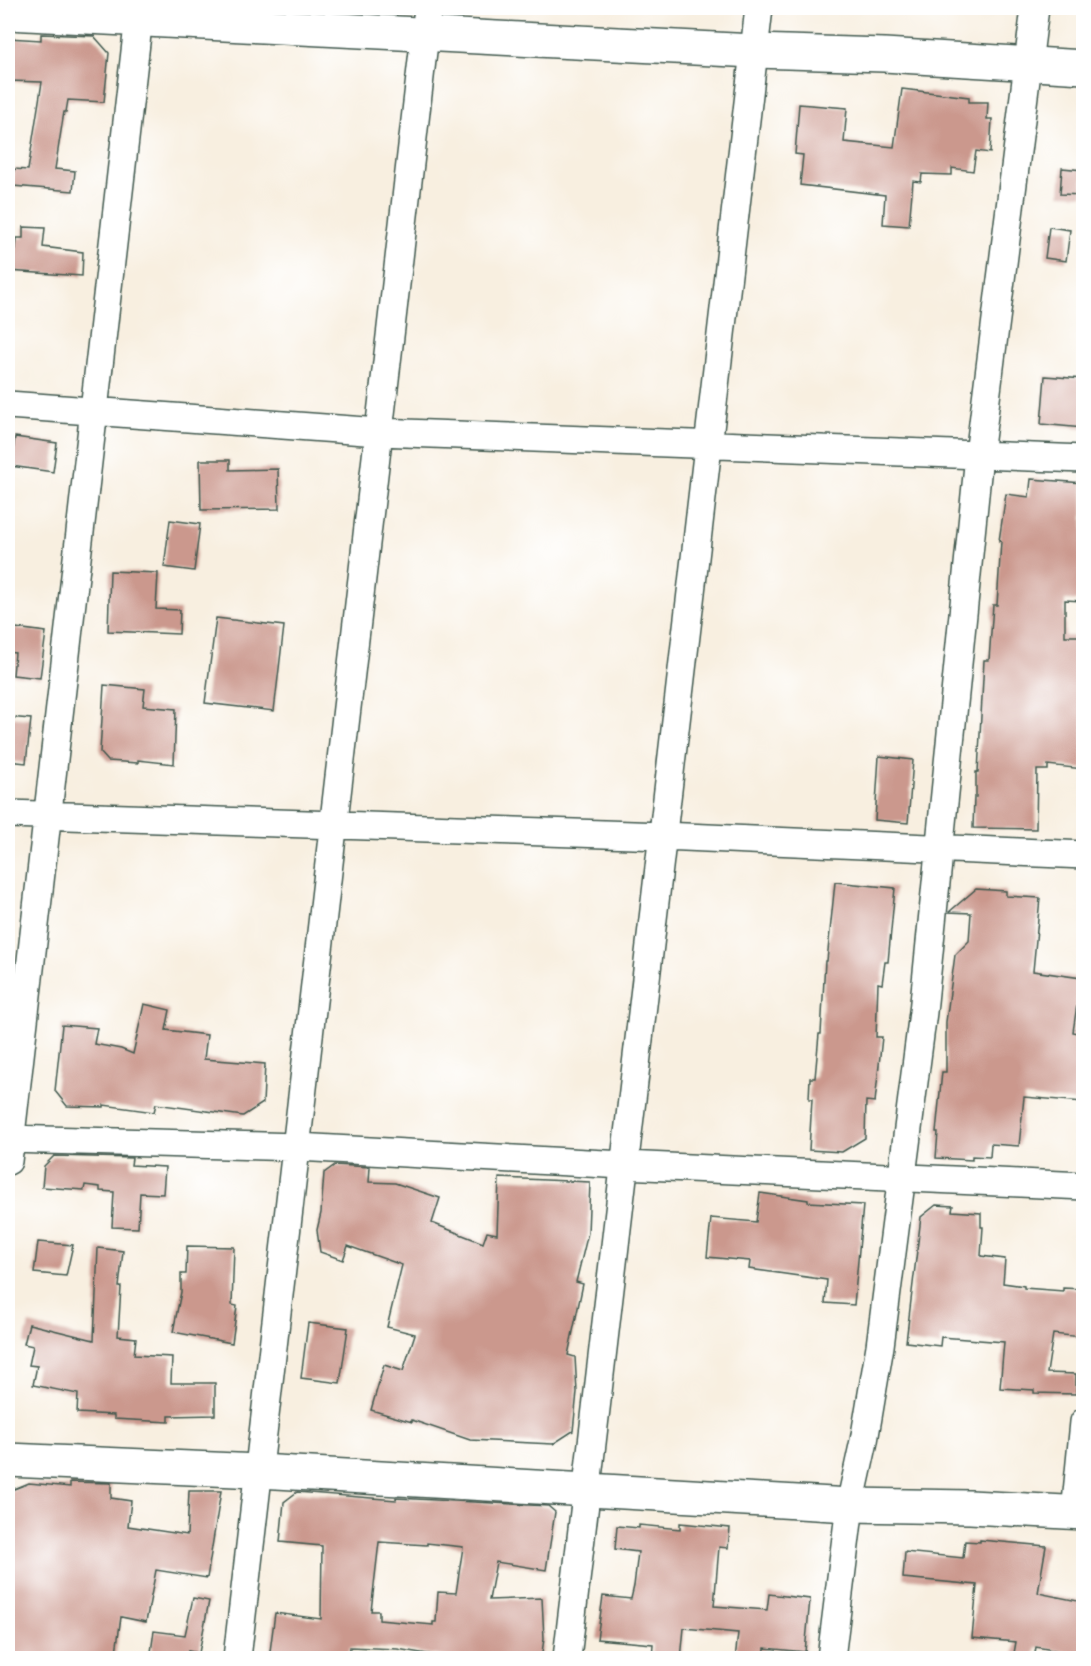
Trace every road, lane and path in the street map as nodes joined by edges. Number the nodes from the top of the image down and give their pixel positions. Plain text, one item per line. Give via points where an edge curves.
1 (759, 8) edge
2 (1035, 8) edge
3 (8, 13) edge
4 (140, 13) edge
5 (427, 20) edge
6 (754, 51) junction
7 (1029, 64) junction
8 (1083, 67) edge
9 (8, 405) edge
10 (94, 412) junction
11 (379, 432) junction
12 (708, 446) junction
13 (979, 455) junction
14 (1083, 459) edge
15 (8, 814) edge
16 (47, 816) junction
17 (334, 824) junction
18 (663, 836) junction
19 (940, 848) junction
20 (1083, 855) edge
21 (8, 1146) edge
22 (297, 1147) junction
23 (624, 1165) junction
24 (902, 1177) junction
25 (1083, 1186) edge
26 (1083, 1422) edge
27 (8, 1460) edge
28 (259, 1471) junction
29 (586, 1489) junction
30 (850, 1505) junction
31 (1079, 1513) edge
32 (237, 1659) edge
33 (567, 1659) edge
34 (831, 1659) edge

1 - 6 street
2 - 7 street
3 - 4 main road
4 - 5 main road
4 - 10 street
5 - 6 main road
5 - 11 street
6 - 7 main road
6 - 12 street
7 - 8 main road
7 - 13 street
9 - 10 street
10 - 11 street
10 - 16 street
11 - 12 street
11 - 17 street
12 - 13 street
12 - 18 street
13 - 14 street
13 - 19 street
15 - 16 street
16 - 17 street
16 - 21 street
17 - 18 street
17 - 22 street
18 - 19 street
18 - 23 street
19 - 20 street
19 - 24 street
21 - 22 street
22 - 23 street
22 - 28 street
23 - 24 street
23 - 29 street
24 - 25 street
24 - 30 street via 878,1357
26 - 31 street
27 - 28 main road
28 - 29 main road
28 - 32 street
29 - 30 main road
29 - 33 street
30 - 31 main road
30 - 34 street

